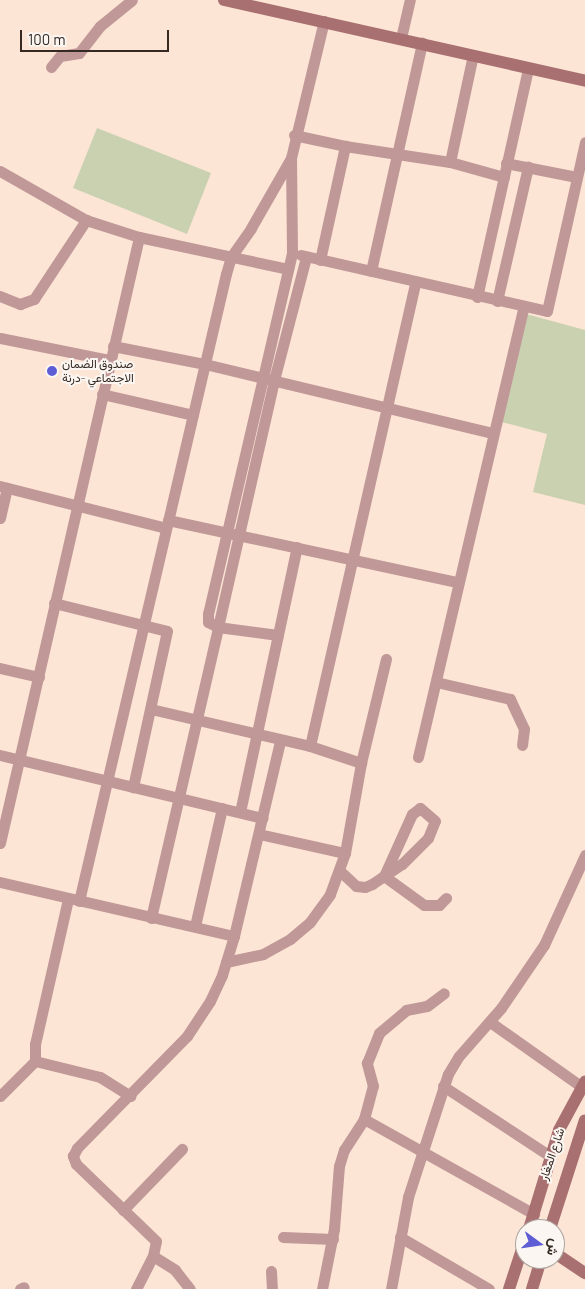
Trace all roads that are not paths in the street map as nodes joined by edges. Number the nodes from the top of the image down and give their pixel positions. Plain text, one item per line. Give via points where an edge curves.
1 (132, 0) edge
2 (224, 0) edge
3 (410, 0) edge
4 (324, 21) junction
5 (401, 38) junction
6 (422, 43) junction
7 (473, 55) junction
8 (51, 67) dead end
9 (528, 68) junction
10 (585, 81) edge
11 (294, 134) junction
12 (585, 142) edge
13 (345, 146) junction
14 (397, 155) junction
15 (291, 158) junction
16 (450, 162) junction
17 (506, 164) junction
18 (528, 167) junction
19 (0, 171) edge
20 (504, 177) junction
21 (577, 177) junction
22 (86, 220) junction
23 (139, 237) junction
24 (292, 252) junction
25 (231, 257) junction
26 (306, 257) junction
27 (320, 260) junction
28 (288, 269) junction
29 (371, 271) junction
30 (415, 282) junction
31 (0, 296) edge
32 (477, 297) junction
33 (497, 301) junction
34 (524, 306) junction
35 (0, 338) edge
36 (113, 346) junction
37 (110, 360) junction
38 (205, 364) junction
39 (263, 378) junction
40 (274, 380) junction
41 (102, 394) junction
42 (384, 406) junction
43 (193, 415) junction
44 (493, 433) junction
45 (3, 487) edge
46 (76, 506) junction
47 (0, 518) edge
48 (167, 524) junction
49 (228, 532) junction
50 (240, 534) junction
51 (297, 547) junction
52 (350, 559) junction
53 (458, 582) junction
54 (54, 603) junction
55 (144, 625) junction
56 (218, 627) junction
57 (278, 635) junction
58 (386, 659) dead end
59 (0, 668) edge
60 (39, 677) junction
61 (436, 682) junction
62 (150, 709) junction
63 (199, 719) junction
64 (257, 734) junction
65 (280, 741) junction
66 (522, 745) dead end
67 (310, 746) junction
68 (0, 755) edge
69 (418, 757) dead end
70 (19, 760) junction
71 (361, 763) junction
72 (107, 781) junction
73 (133, 787) junction
74 (178, 797) junction
75 (222, 808) junction
76 (240, 812) junction
77 (263, 818) junction
78 (259, 834) junction
79 (0, 843) edge
80 (345, 853) junction
81 (585, 855) edge
82 (340, 871) junction
83 (384, 876) junction
84 (0, 882) edge
85 (446, 898) dead end
86 (74, 900) junction
87 (151, 918) junction
88 (195, 926) junction
89 (234, 936) junction
90 (226, 962) junction
91 (444, 993) dead end
92 (490, 1022) junction
93 (35, 1062) junction
94 (584, 1085) edge
95 (443, 1086) junction
96 (0, 1096) edge
97 (131, 1096) junction
98 (364, 1119) junction
99 (585, 1120) edge
100 (582, 1136) edge
101 (182, 1149) dead end
102 (424, 1154) junction
103 (550, 1156) junction
104 (123, 1210) junction
105 (534, 1214) junction
106 (532, 1219) edge
107 (553, 1219) edge
108 (283, 1237) dead end
109 (400, 1237) junction
110 (333, 1239) junction
111 (153, 1256) junction
112 (565, 1260) edge
113 (516, 1269) edge
114 (538, 1269) edge
115 (271, 1271) dead end
116 (585, 1274) edge
117 (177, 1284) edge
118 (136, 1289) edge
119 (190, 1289) edge
120 (272, 1289) edge
121 (322, 1289) edge
122 (390, 1289) edge
123 (489, 1289) edge
124 (509, 1289) edge
125 (532, 1289) edge

1 - 8 street via 100,26 79,53 60,56
2 - 4 street
3 - 5 street
4 - 5 street
4 - 11 street
5 - 6 street
6 - 7 street
6 - 14 street
7 - 9 street
7 - 16 street
9 - 10 street
9 - 17 street
11 - 13 street
11 - 15 street
12 - 21 street
13 - 14 street
13 - 27 street
14 - 16 street
14 - 29 street
15 - 24 street
15 - 25 street
16 - 20 street
17 - 18 street
17 - 20 street
18 - 21 street
18 - 33 street
19 - 22 street
20 - 32 street
21 - 34 street via 548,311
22 - 23 street
22 - 31 street via 34,299 20,304
23 - 25 street
23 - 36 street
24 - 26 street
24 - 28 street
25 - 28 street
25 - 38 street
26 - 27 street
26 - 40 street
27 - 29 street
28 - 39 street
29 - 30 street
30 - 32 street
30 - 42 street
32 - 33 street
33 - 34 street
34 - 44 street
35 - 37 street
36 - 37 street
36 - 38 street
37 - 41 street
38 - 39 street
38 - 43 street
39 - 40 street
39 - 49 street
40 - 42 street
40 - 50 street
41 - 43 street
41 - 46 street
42 - 44 street
42 - 52 street
43 - 48 street
44 - 53 street
45 - 46 street
45 - 47 street
46 - 48 street
46 - 54 street
48 - 49 street
48 - 55 street
49 - 50 street
49 - 56 street via 208,614 208,622
50 - 51 street
50 - 56 street
51 - 52 street
51 - 57 street
52 - 53 street
52 - 67 street
53 - 61 street
54 - 55 street
54 - 60 street
55 - 62 street via 164,628 167,635
55 - 72 street
56 - 57 street
56 - 63 street
57 - 64 street
58 - 71 street
59 - 60 street
60 - 70 street
61 - 66 street via 510,699 524,729
61 - 69 street
62 - 63 street
62 - 73 street
63 - 64 street
63 - 74 street
64 - 65 street
64 - 76 street
65 - 67 street
65 - 77 street
67 - 71 street
68 - 70 street
70 - 72 street
70 - 79 street
71 - 80 street
72 - 73 street
72 - 86 street
73 - 74 street
74 - 75 street
74 - 87 street
75 - 76 street
75 - 88 street
76 - 77 street
77 - 78 street
78 - 80 street
78 - 89 street
80 - 82 street
81 - 92 street via 544,945
82 - 83 street via 360,887
82 - 90 street via 330,894 310,922 290,939 263,954
83 - 83 street via 402,864 428,838 434,820 427,811 420,808 412,814
83 - 85 street via 424,905 439,905
84 - 86 street
86 - 87 street
86 - 93 street via 35,1044
87 - 88 street
88 - 89 street
89 - 90 street
90 - 97 street via 210,1001 187,1036
91 - 98 street via 426,1006 406,1010 379,1033 367,1063 373,1086
92 - 94 street
92 - 95 street via 458,1056
93 - 96 street
93 - 97 street via 100,1078
94 - 103 street, شارع المغار via 559,1130
95 - 102 street
95 - 103 street
97 - 104 street via 77,1148 73,1156 76,1164
98 - 102 street
98 - 110 street via 344,1150 339,1166
99 - 100 street, شارع المغار
100 - 107 street, شارع المغار
101 - 104 street
102 - 105 street
102 - 109 street via 408,1197
103 - 105 street, شارع المغار
104 - 111 street via 156,1241
105 - 106 street, شارع المغار
108 - 110 street
109 - 122 street
109 - 123 street
110 - 121 street
111 - 117 street via 172,1267
111 - 118 street
112 - 116 street
113 - 124 street
114 - 125 street
115 - 120 street
117 - 119 street

